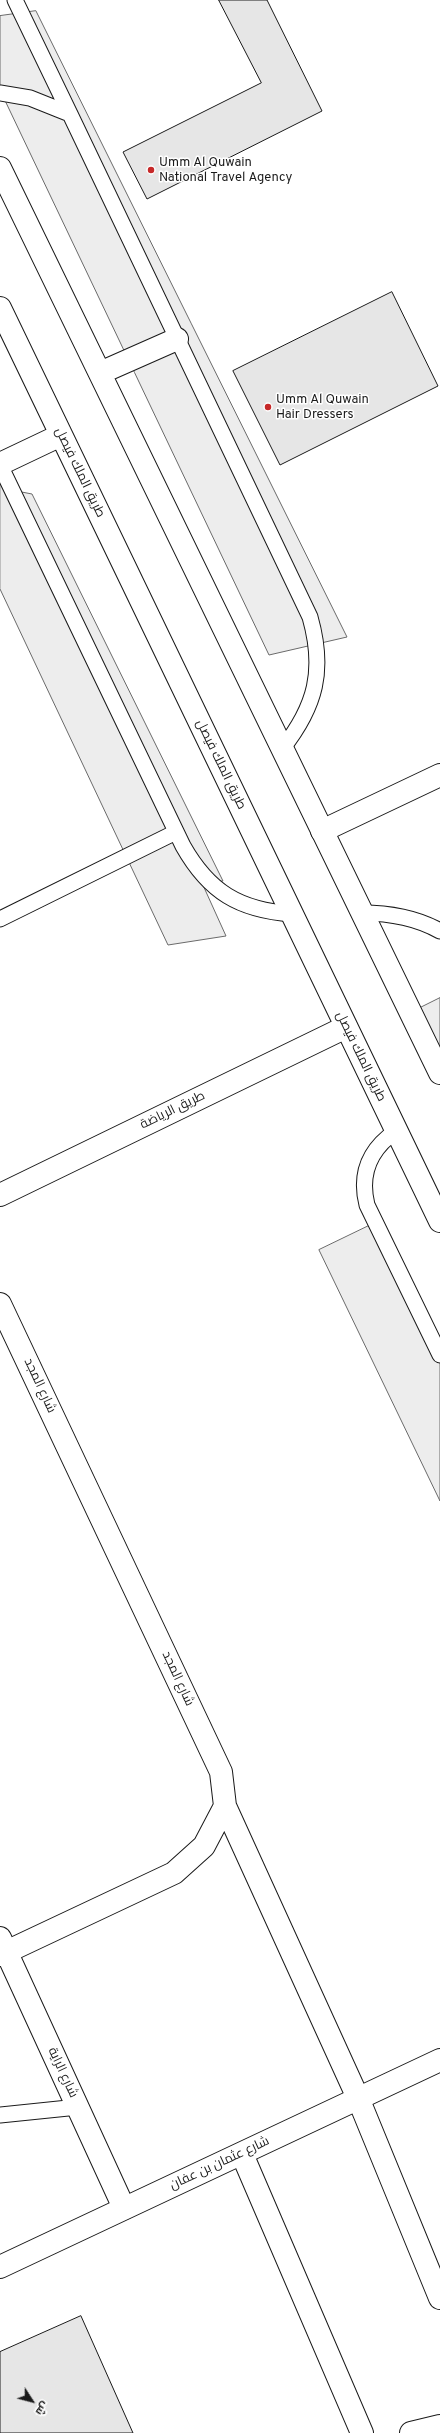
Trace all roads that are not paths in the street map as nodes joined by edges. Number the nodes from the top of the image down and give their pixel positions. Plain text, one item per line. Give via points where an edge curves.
1 (15, 0) edge
2 (0, 94) edge
3 (70, 114) junction
4 (0, 168) edge
5 (0, 308) edge
6 (177, 339) junction
7 (100, 372) junction
8 (61, 435) junction
9 (0, 464) edge
10 (282, 748) junction
11 (440, 775) edge
12 (322, 831) junction
13 (176, 832) junction
14 (362, 913) junction
15 (292, 914) junction
16 (0, 918) edge
17 (440, 931) edge
18 (346, 1027) junction
19 (440, 1073) edge
20 (396, 1131) junction
21 (0, 1195) edge
22 (440, 1221) edge
23 (0, 1304) edge
24 (440, 1355) edge
25 (225, 1806) junction
26 (2, 1948) edge
27 (440, 2060) edge
28 (358, 2098) junction
29 (78, 2107) junction
30 (0, 2115) edge
31 (242, 2154) junction
32 (124, 2208) junction
33 (0, 2267) edge
34 (440, 2298) edge
35 (362, 2433) edge

1 - 3 lane
2 - 3 lane via 30,98
3 - 6 lane
4 - 7 street
5 - 8 street, طريق الملك فيصل
6 - 7 street
6 - 10 lane via 310,617 316,640 316,687 297,730
7 - 10 street
8 - 9 street
8 - 15 street, طريق الملك فيصل
9 - 13 lane
10 - 12 street
11 - 12 street
12 - 14 street
13 - 15 lane via 194,865 209,882 227,896 247,906 269,912
13 - 16 lane
14 - 17 lane via 406,916
14 - 19 street
15 - 18 street, طريق الملك فيصل
18 - 20 street, طريق الملك فيصل
18 - 21 street, طريق الرياضة
20 - 22 street, طريق الملك فيصل
20 - 24 lane via 374,1150 364,1176 364,1191 370,1211
23 - 25 street, شارع المجد via 221,1772
25 - 26 street via 204,1846 174,1873
25 - 28 street, شارع المجد
26 - 29 street, شارع الراية
27 - 28 street, شارع عثمان بن عفان
28 - 31 street, شارع عثمان بن عفان
28 - 34 street, شارع المجد
29 - 30 lane
29 - 32 street, شارع الراية
31 - 32 street, شارع عثمان بن عفان
31 - 35 street
32 - 33 street, شارع عثمان بن عفان

